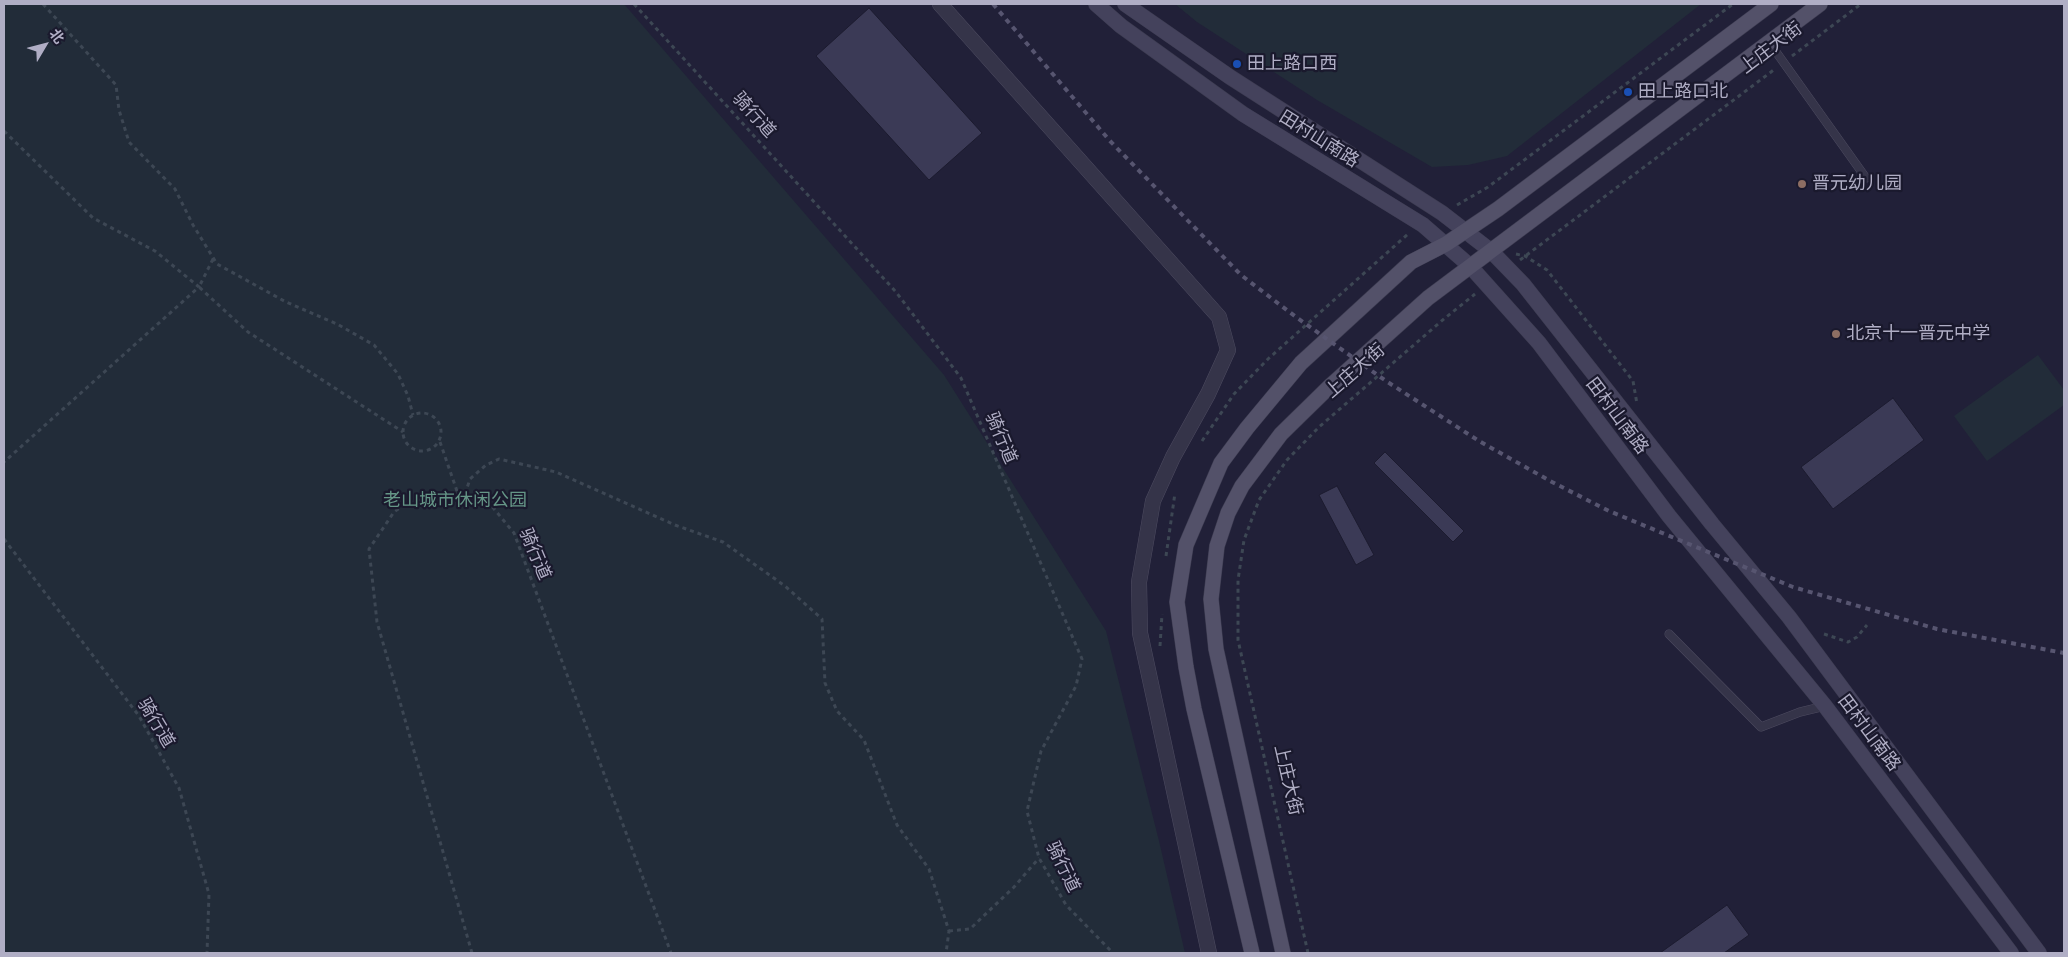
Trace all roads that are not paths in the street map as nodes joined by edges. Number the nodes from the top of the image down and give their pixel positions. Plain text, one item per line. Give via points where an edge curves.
1 (940, 4) edge
2 (1096, 4) edge
3 (1125, 4) edge
4 (1771, 4) edge
5 (1820, 4) edge
6 (1769, 42) junction
7 (1866, 178) dead end
8 (1466, 231) junction
9 (1446, 244) junction
10 (1491, 251) junction
11 (1470, 266) junction
12 (1669, 634) dead end
13 (1826, 706) junction
14 (1210, 953) edge
15 (1252, 953) edge
16 (1283, 953) edge
17 (2012, 953) edge
18 (2039, 953) edge

1 - 14 street via 1219,317 1228,350 1153,501 1139,582 1140,633
2 - 9 main road, 田村山南路 via 1121,26 1243,114 1423,225
3 - 8 main road, 田村山南路 via 1230,77
4 - 8 main road, 上庄大街
5 - 6 main road, 上庄大街
6 - 7 lane
6 - 10 main road, 上庄大街
8 - 9 main road, 上庄大街
8 - 10 main road, 田村山南路
9 - 11 main road, 田村山南路
9 - 15 main road, 上庄大街 via 1411,262 1302,363 1221,463 1186,545 1177,602 1186,667
10 - 11 main road, 上庄大街
10 - 18 main road, 田村山南路 via 1523,284 1712,524 1790,617
11 - 13 main road, 田村山南路 via 1539,343 1669,516
11 - 16 main road, 上庄大街 via 1428,298 1281,434 1242,486 1228,513 1217,546 1211,599 1216,649
12 - 13 lane via 1761,728 1800,712
13 - 17 main road, 田村山南路

